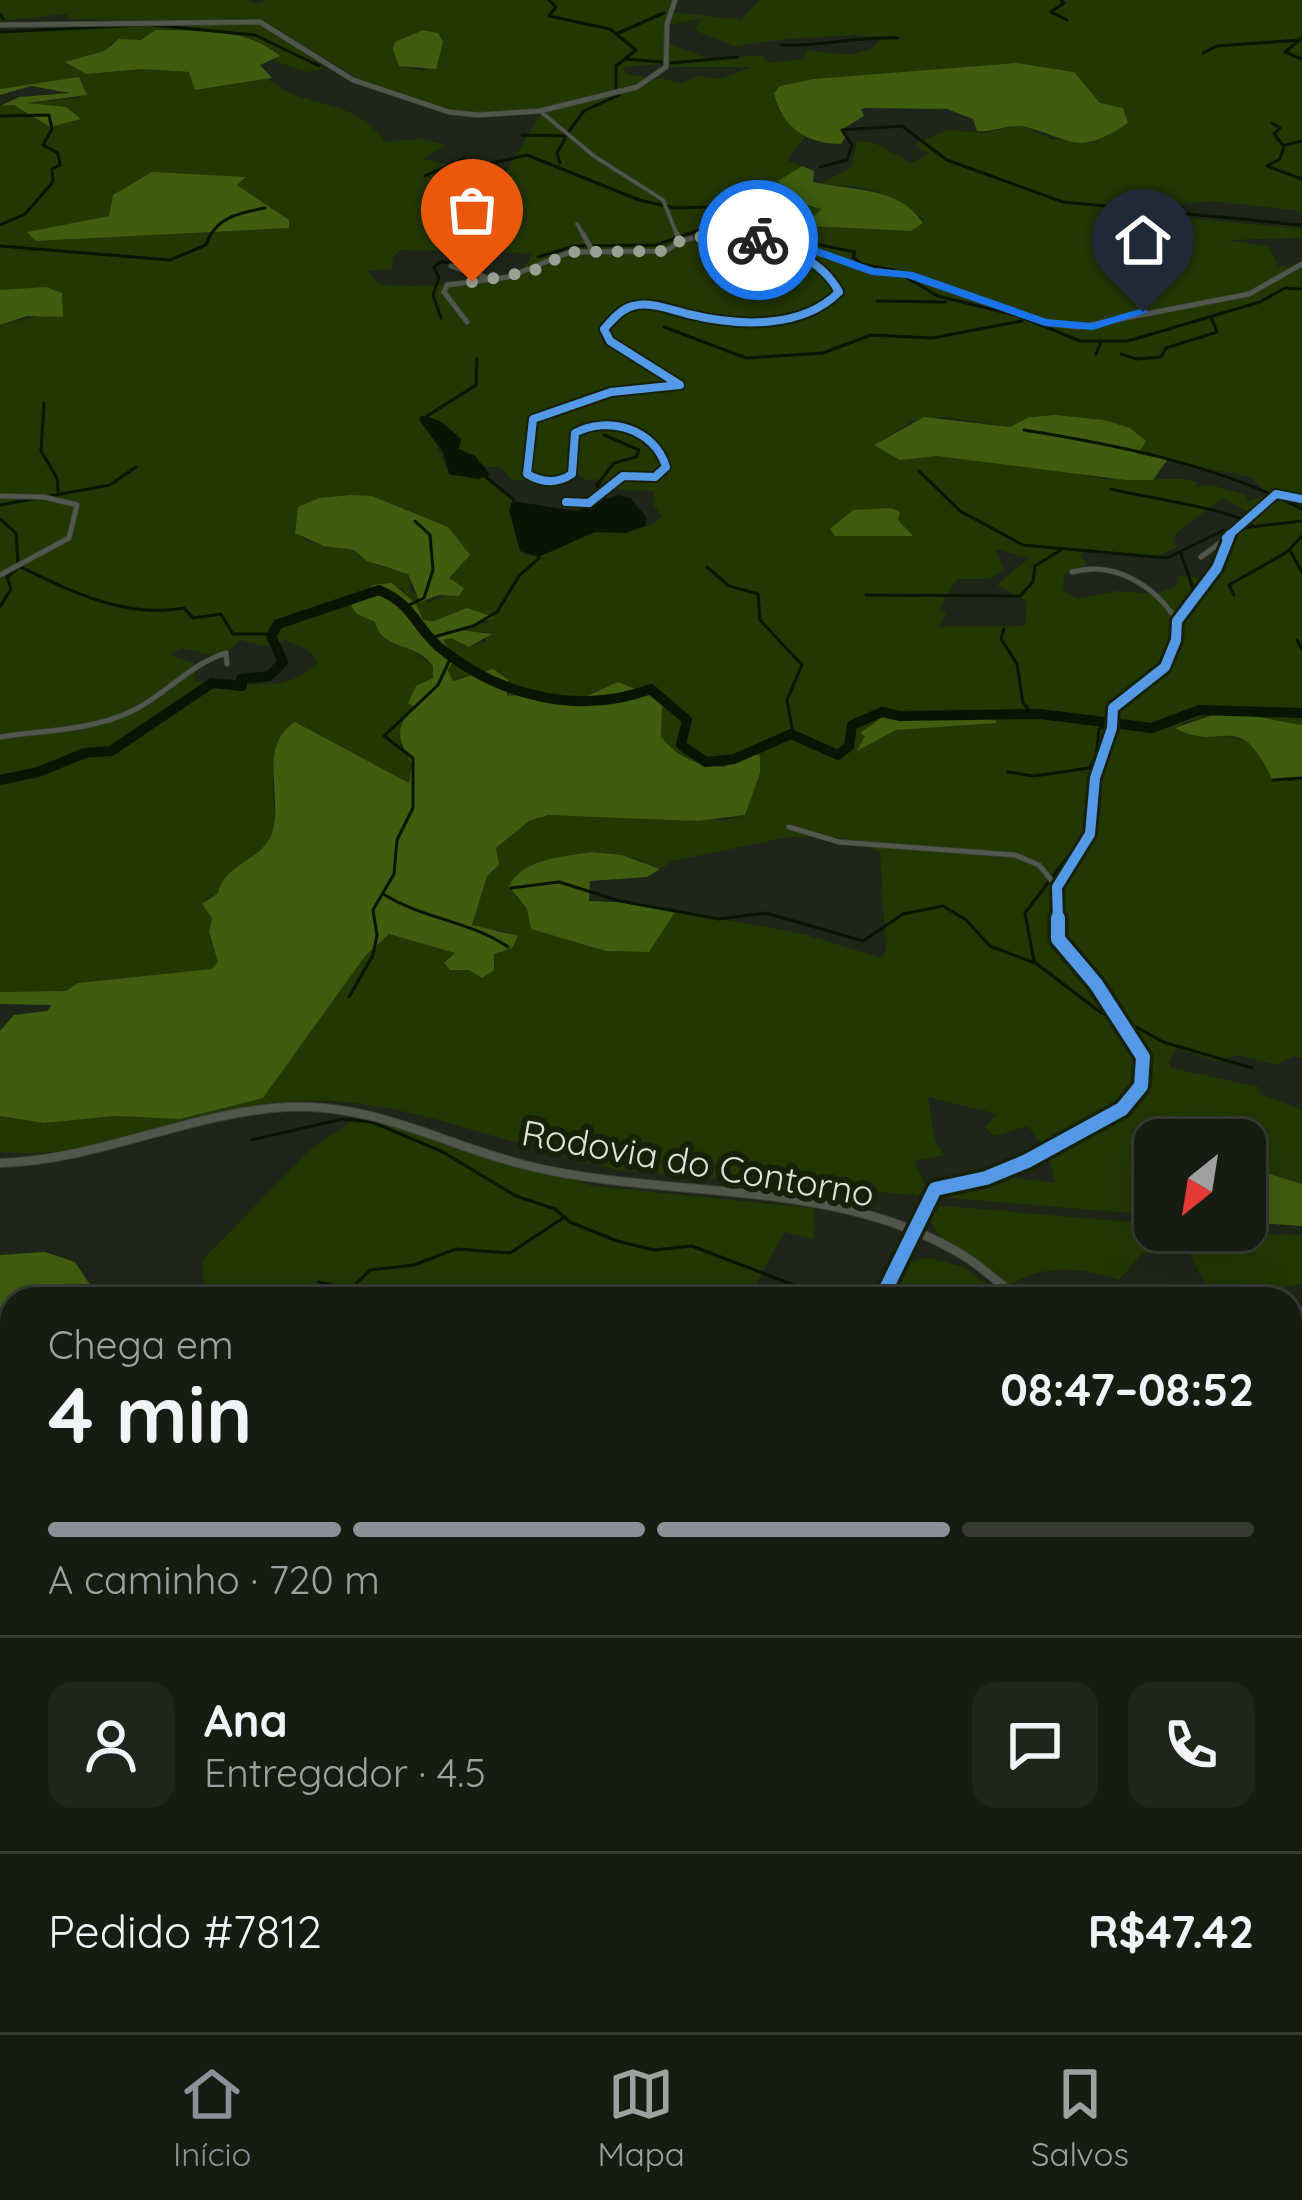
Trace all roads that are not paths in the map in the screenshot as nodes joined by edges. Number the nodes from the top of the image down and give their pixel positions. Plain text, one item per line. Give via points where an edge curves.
1 (675, 0) edge
2 (0, 25) edge
3 (540, 110) junction
4 (577, 224) dead end
5 (698, 236) junction
6 (680, 241) junction
7 (592, 250) junction
8 (1302, 263) edge
9 (451, 266) dead end
10 (500, 278) junction
11 (467, 322) dead end
12 (0, 496) edge
13 (1302, 500) edge
14 (566, 502) dead end
15 (1224, 540) junction
16 (1201, 557) dead end
17 (1072, 572) dead end
18 (0, 575) edge
19 (1177, 621) junction
20 (227, 664) dead end
21 (0, 737) edge
22 (789, 827) dead end
23 (1057, 887) junction
24 (0, 1163) edge
25 (914, 1233) junction
26 (886, 1287) edge
27 (1003, 1287) edge

1 - 3 main road via 660,75
2 - 3 main road via 255,22 344,76 416,102 478,115
3 - 6 street via 663,200
4 - 7 street
5 - 6 street
5 - 8 street via 797,244 1079,328 1249,295
5 - 14 street via 796,251 832,277 839,292 817,310 782,317 716,320 640,305 615,316 604,329 610,341 680,385 611,392 533,419 527,474 567,478 575,433 591,424 646,438 662,450 666,467 655,477 623,476 589,503
6 - 7 street via 648,253
7 - 10 street
9 - 10 street
10 - 11 street via 444,288
12 - 18 street via 77,507 69,538
13 - 15 street via 1274,495
15 - 16 street
15 - 19 street via 1217,568
17 - 19 street via 1096,567 1129,579 1161,598
19 - 23 street via 1167,664 1116,702 1090,834
20 - 21 street via 226,653 200,663 141,706 95,725
22 - 23 street via 839,842 1025,857
23 - 25 street via 1058,939 1144,1057 1142,1086 1122,1109 1027,1161 934,1189
24 - 25 main road, Rodovia do Contorno via 95,1154 283,1107 346,1107 531,1167 825,1206
25 - 26 street
25 - 27 main road, Rodovia do Contorno

